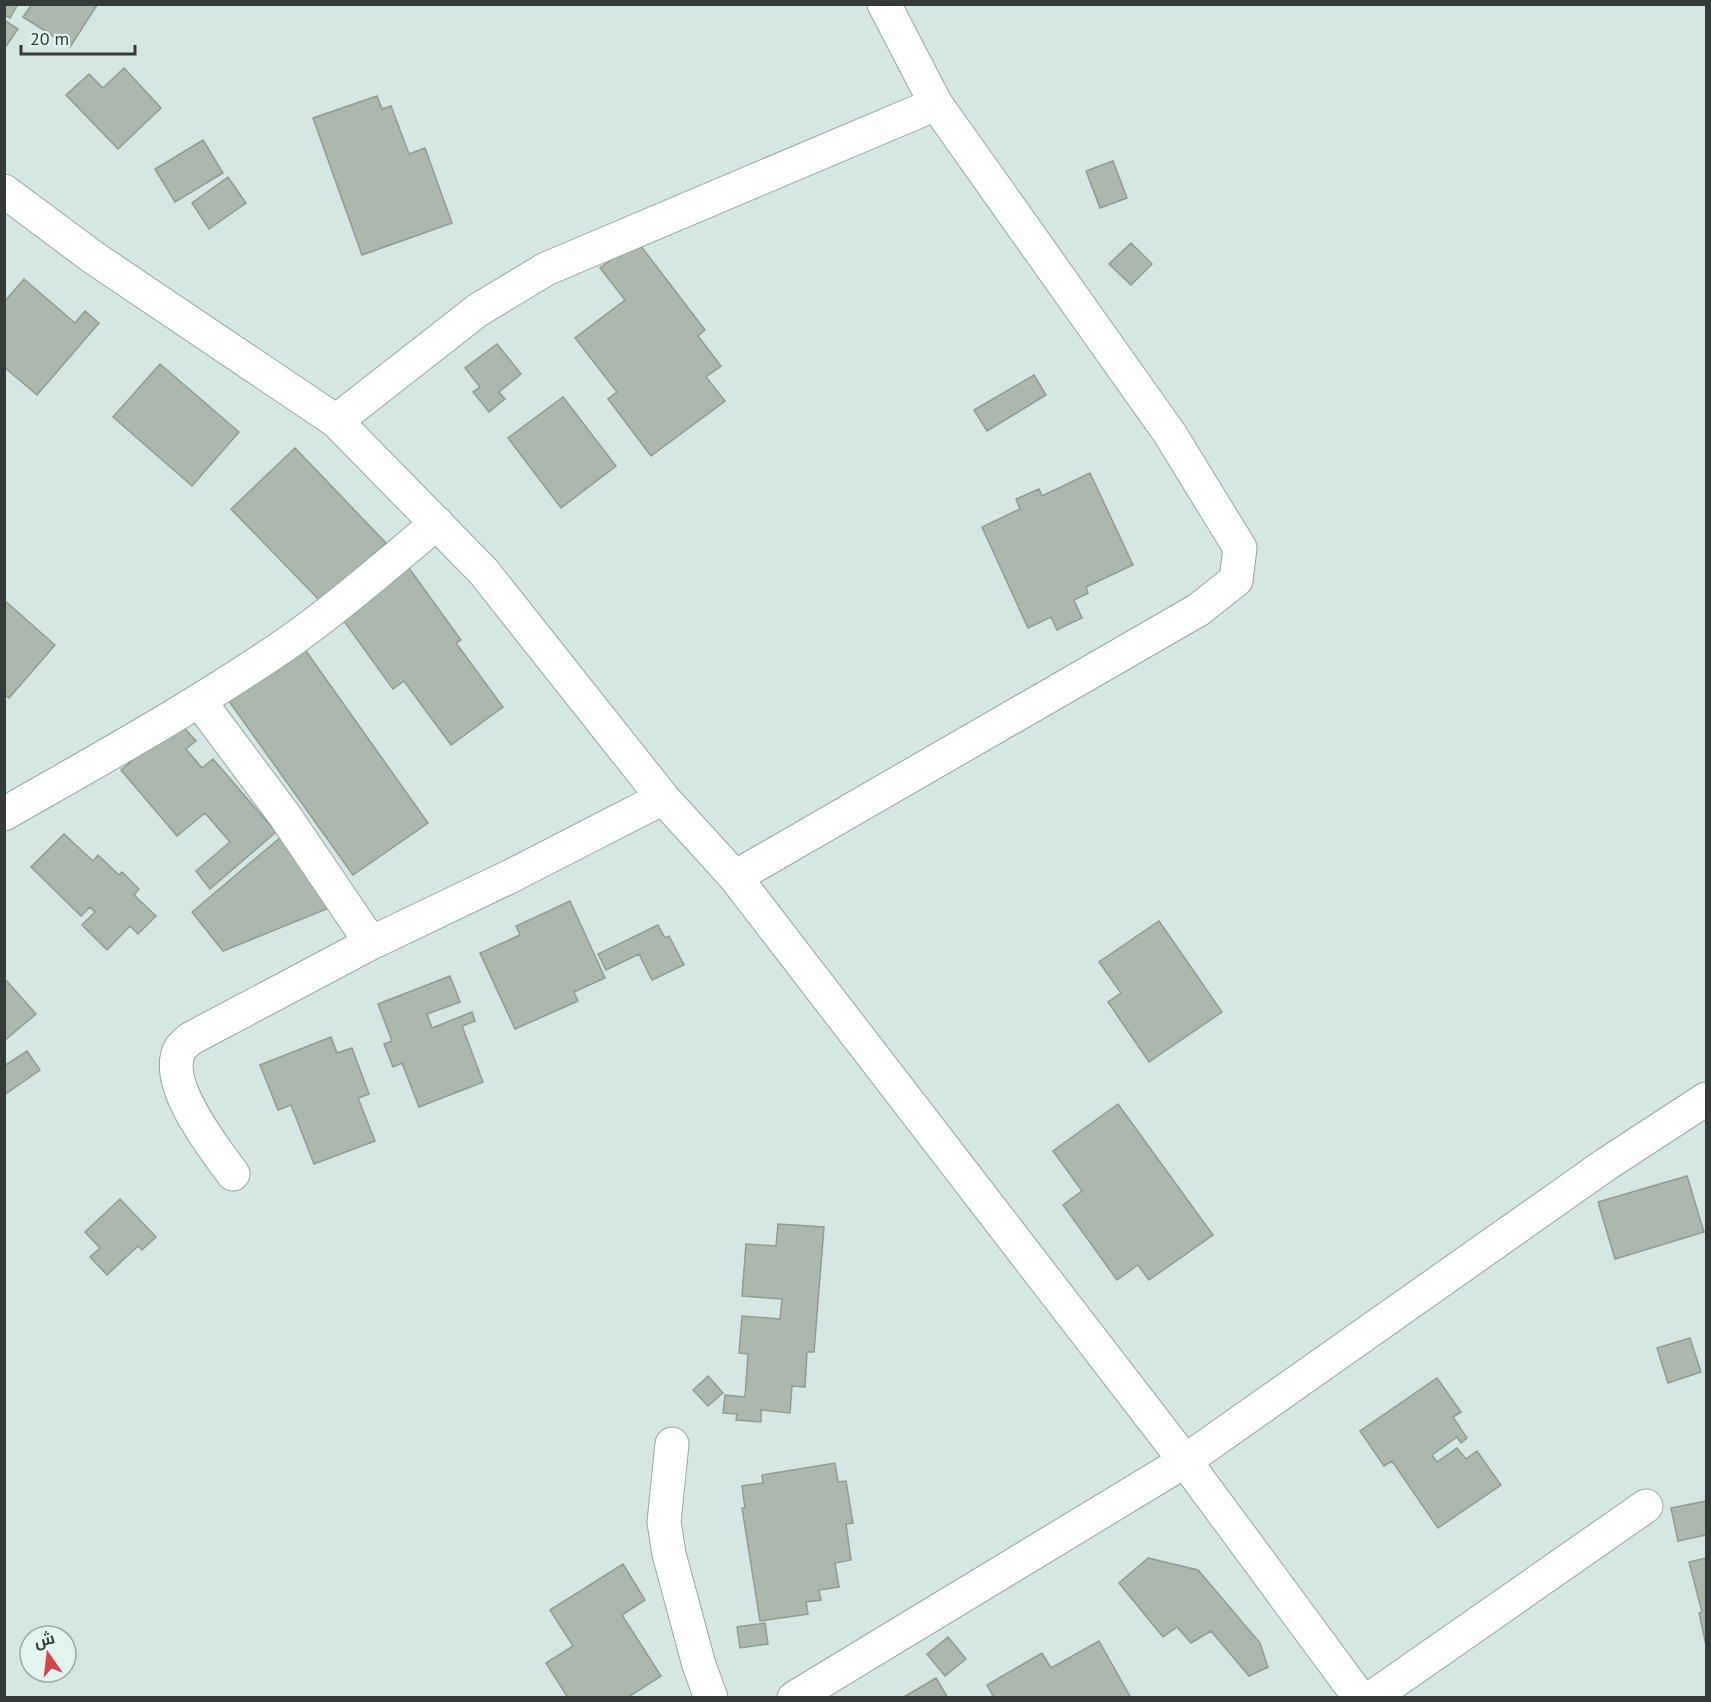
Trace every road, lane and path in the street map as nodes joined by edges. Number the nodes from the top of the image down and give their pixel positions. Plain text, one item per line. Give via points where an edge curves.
1 (884, 4) edge
2 (936, 104) junction
3 (4, 190) edge
4 (336, 421) junction
5 (437, 523) junction
6 (200, 702) junction
7 (663, 798) junction
8 (4, 814) edge
9 (735, 877) junction
10 (371, 944) junction
11 (1707, 1099) edge
12 (233, 1174) dead end
13 (672, 1444) dead end
14 (1185, 1461) junction
15 (1646, 1506) dead end
16 (711, 1698) edge
17 (794, 1698) edge
18 (1360, 1698) edge
19 (1371, 1698) edge

1 - 2 street
2 - 4 street via 546,269 478,310
2 - 9 street via 1170,434 1240,548 1236,580 1198,610
3 - 4 street via 94,258
4 - 5 street
5 - 6 street via 295,638
5 - 7 street via 483,571
6 - 8 street
6 - 10 street via 285,816
7 - 9 street
7 - 10 street
9 - 14 street
10 - 12 street via 180,1048 180,1089 198,1126
11 - 14 street via 1605,1165
13 - 16 street via 664,1522 669,1554
14 - 17 street
14 - 18 street
15 - 19 street

